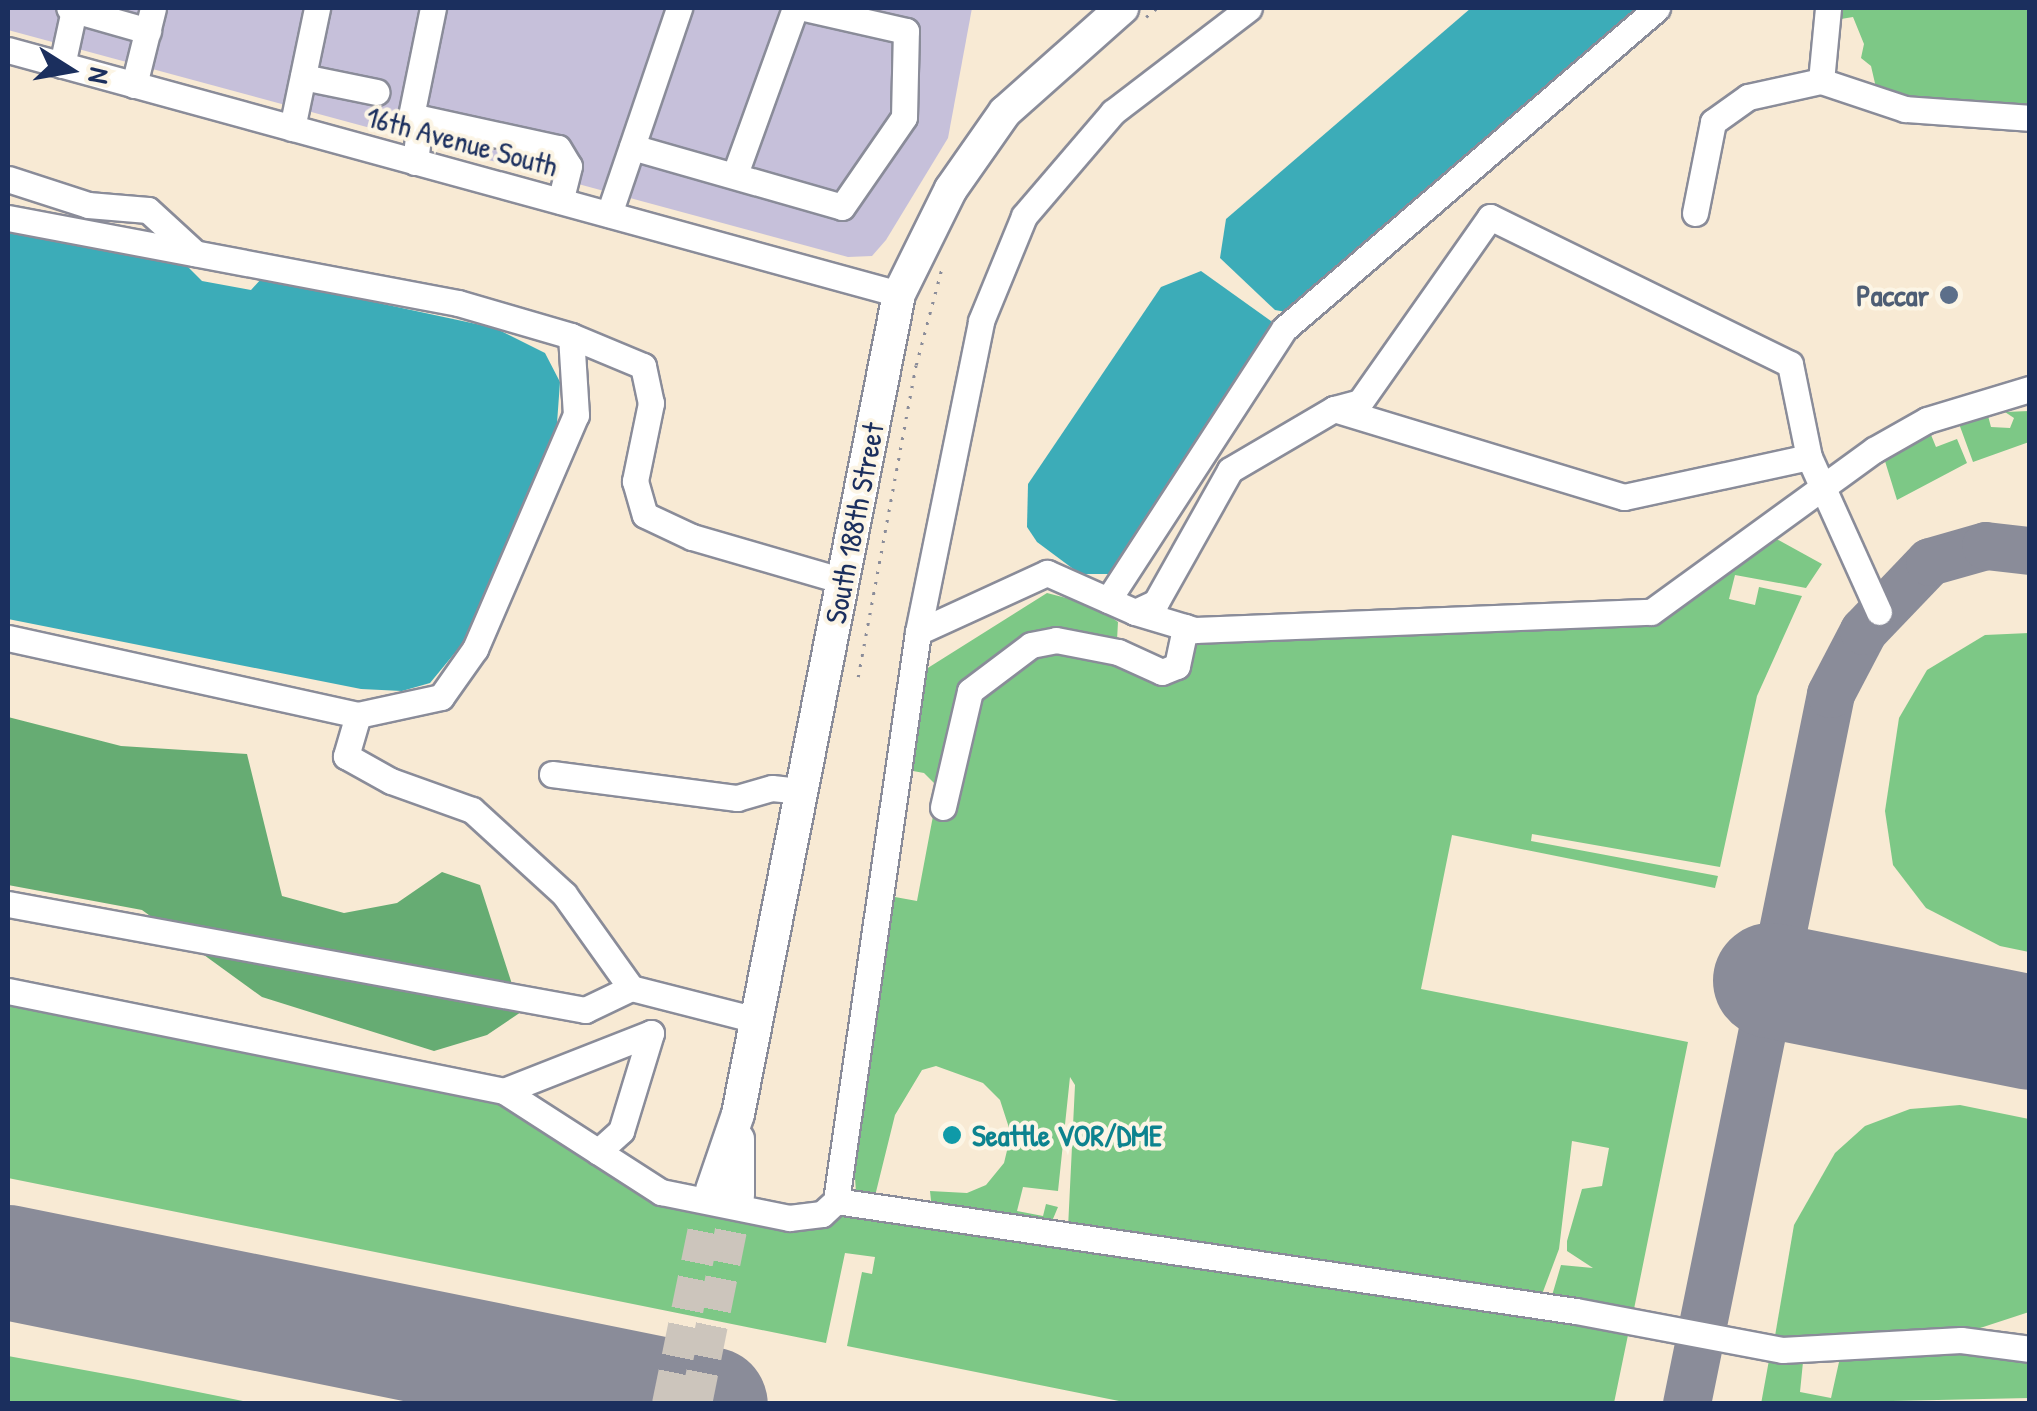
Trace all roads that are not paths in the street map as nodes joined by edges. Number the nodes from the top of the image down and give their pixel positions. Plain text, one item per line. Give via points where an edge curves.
1 (317, 8) edge
2 (433, 8) edge
3 (679, 8) edge
4 (794, 8) edge
5 (806, 8) edge
6 (1122, 8) edge
7 (1248, 8) edge
8 (1657, 8) edge
9 (1828, 8) edge
10 (71, 9) edge
11 (151, 19) edge
12 (8, 50) edge
13 (62, 66) junction
14 (303, 77) junction
15 (1821, 81) junction
16 (134, 85) junction
17 (376, 92) dead end
18 (411, 116) junction
19 (2030, 118) edge
20 (292, 128) junction
21 (632, 146) junction
22 (415, 162) junction
23 (735, 174) junction
24 (8, 179) edge
25 (560, 201) junction
26 (609, 214) junction
27 (1695, 214) dead end
28 (8, 218) edge
29 (194, 253) junction
30 (899, 294) junction
31 (572, 336) junction
32 (2030, 389) edge
33 (1334, 409) junction
34 (1809, 457) junction
35 (1823, 487) junction
36 (843, 581) junction
37 (1108, 600) junction
38 (1135, 612) junction
39 (1878, 612) dead end
40 (1185, 626) junction
41 (918, 632) junction
42 (8, 638) edge
43 (358, 715) junction
44 (552, 774) dead end
45 (802, 791) junction
46 (943, 807) dead end
47 (8, 904) edge
48 (631, 988) junction
49 (8, 990) edge
50 (757, 1020) junction
51 (504, 1090) junction
52 (598, 1152) junction
53 (725, 1192) tunnel mouth
54 (836, 1200) junction
55 (2030, 1349) edge

1 - 14 street
2 - 18 street
3 - 21 street
4 - 23 street
5 - 23 street via 906,32 904,117 842,207
6 - 30 main road, South 188th Street via 1005,112 951,189
7 - 41 street via 1113,112 1024,216 981,322
8 - 37 street via 1284,329
9 - 15 street
10 - 11 street
10 - 13 street
11 - 16 street
12 - 13 street, 16th Avenue South
13 - 16 street, 16th Avenue South
14 - 17 street
14 - 20 street
15 - 19 street via 1904,109
15 - 27 street via 1748,97 1713,122
16 - 20 street, 16th Avenue South
18 - 22 street via 419,130
18 - 25 street via 558,148 569,166
20 - 22 street, 16th Avenue South
21 - 23 street
21 - 26 street
22 - 25 street, 16th Avenue South
24 - 29 street via 88,205 148,210
25 - 26 street, 16th Avenue South
26 - 30 street, 16th Avenue South
28 - 29 street
29 - 31 street via 458,303
30 - 36 main road, South 188th Street
31 - 36 street via 643,366 652,404 636,481 645,515 692,537
31 - 43 street via 576,415 475,648 441,697
32 - 35 street via 1926,420
33 - 34 street via 1624,496
33 - 34 street via 1360,402 1490,216 1790,364
33 - 38 street via 1230,470 1156,602
34 - 35 street
35 - 39 street
35 - 40 street via 1651,612
36 - 45 main road, South 188th Street
37 - 38 street
37 - 41 street via 1048,573
38 - 40 street
40 - 46 street via 1177,666 1162,672 1118,652 1056,640 1016,656 970,691
41 - 54 street
42 - 43 street
43 - 48 street via 346,756 391,781 472,810 564,894
44 - 45 street via 737,798 772,788
45 - 50 main road, South 188th Street
47 - 48 street via 585,1010
48 - 50 street
49 - 51 street
50 - 53 main road, South 188th Street
51 - 52 street
51 - 52 street via 651,1034 621,1131
52 - 54 street via 661,1192 788,1218 822,1214
54 - 55 street via 1576,1312 1782,1350 1961,1340

